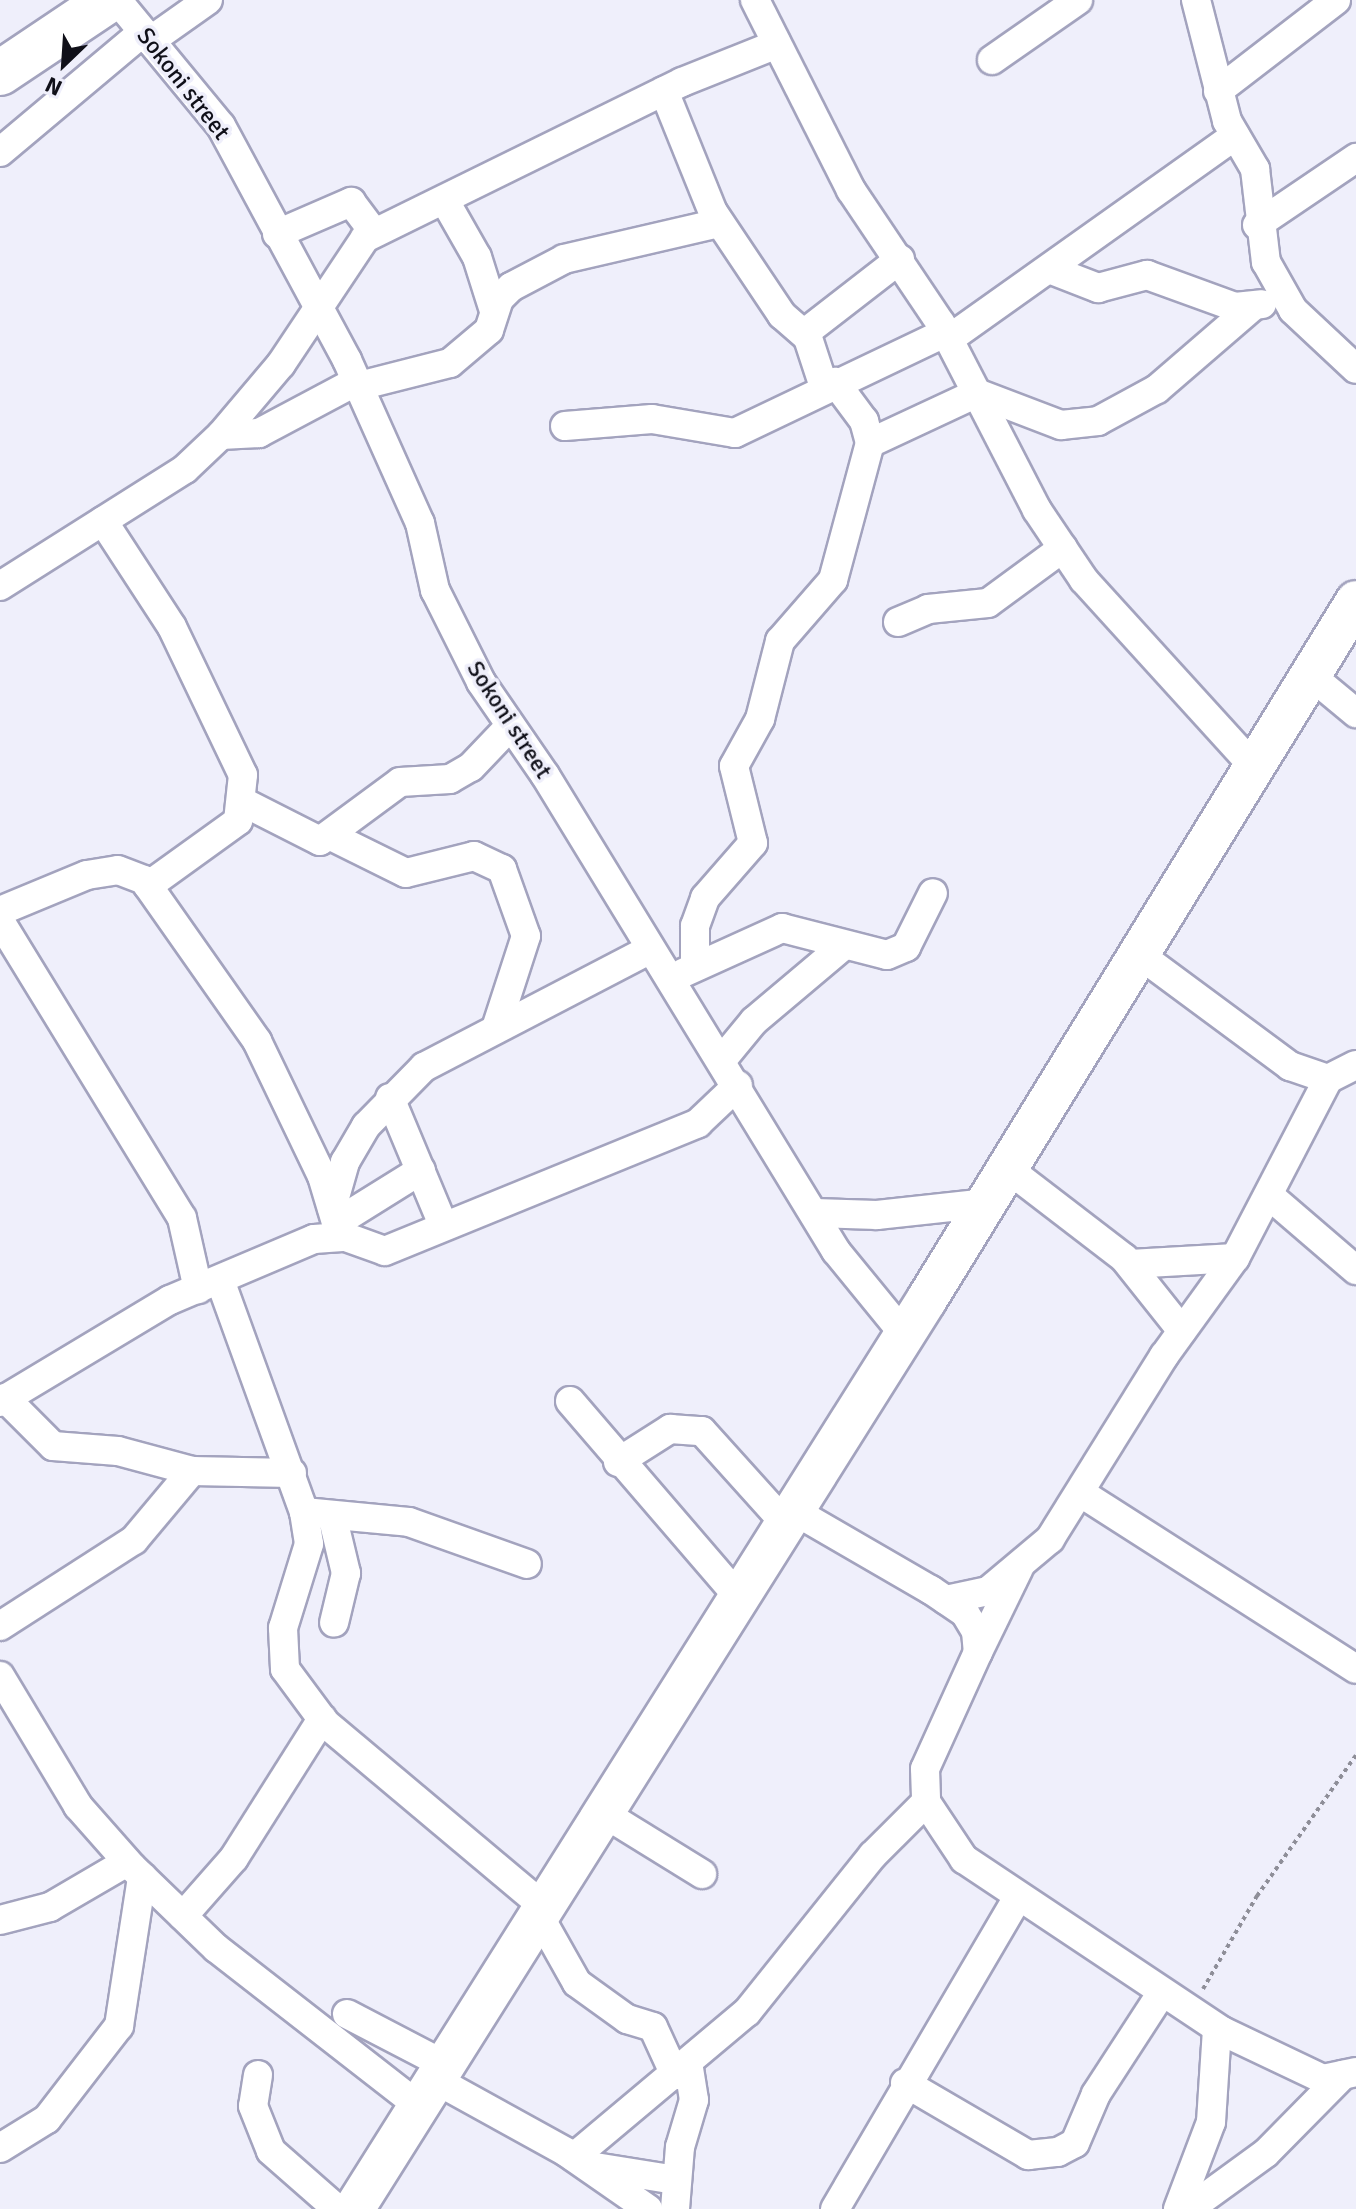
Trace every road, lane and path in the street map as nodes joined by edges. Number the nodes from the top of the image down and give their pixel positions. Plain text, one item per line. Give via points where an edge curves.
1 (109, 0) edge
2 (117, 0) edge
3 (208, 0) edge
4 (1078, 0) edge
5 (1196, 0) edge
6 (1336, 0) edge
7 (760, 2) edge
8 (146, 36) junction
9 (777, 44) junction
10 (992, 60) dead end
11 (0, 73) edge
12 (664, 91) junction
13 (1218, 91) junction
14 (1235, 136) junction
15 (0, 152) edge
16 (1356, 158) edge
17 (445, 201) junction
18 (719, 223) junction
19 (1257, 225) junction
20 (374, 232) junction
21 (277, 234) junction
22 (900, 259) junction
23 (1049, 269) junction
24 (1284, 293) junction
25 (315, 304) junction
26 (1251, 308) junction
27 (494, 311) junction
28 (806, 336) junction
29 (947, 336) junction
30 (1356, 369) edge
31 (358, 383) junction
32 (829, 384) junction
33 (977, 393) junction
34 (565, 426) dead end
35 (221, 435) junction
36 (870, 443) junction
37 (103, 521) junction
38 (1063, 548) junction
39 (0, 586) edge
40 (1356, 601) edge
41 (898, 622) dead end
42 (1310, 675) junction
43 (1356, 713) edge
44 (510, 726) junction
45 (1254, 767) junction
46 (245, 803) junction
47 (333, 837) junction
48 (148, 886) junction
49 (933, 893) dead end
50 (0, 911) edge
51 (0, 921) edge
52 (843, 946) junction
53 (649, 950) junction
54 (1140, 955) junction
55 (695, 966) junction
56 (668, 981) junction
57 (497, 1025) junction
58 (721, 1061) junction
59 (1356, 1065) edge
60 (1328, 1079) junction
61 (738, 1085) junction
62 (390, 1098) junction
63 (1008, 1169) junction
64 (421, 1170) junction
65 (1271, 1197) junction
66 (987, 1203) junction
67 (815, 1213) junction
68 (336, 1223) junction
69 (443, 1225) junction
70 (1235, 1258) junction
71 (1130, 1264) junction
72 (1356, 1270) edge
73 (209, 1284) junction
74 (1182, 1331) junction
75 (904, 1334) junction
76 (4, 1394) edge
77 (570, 1401) dead end
78 (618, 1462) junction
79 (192, 1471) junction
80 (292, 1473) junction
81 (1081, 1493) junction
82 (304, 1512) junction
83 (787, 1515) junction
84 (333, 1519) junction
85 (527, 1564) dead end
86 (1019, 1568) junction
87 (736, 1594) junction
88 (946, 1600) junction
89 (334, 1623) dead end
90 (0, 1626) edge
91 (978, 1652) junction
92 (1356, 1669) edge
93 (0, 1676) edge
94 (322, 1719) junction
95 (1356, 1755) edge
96 (926, 1802) junction
97 (600, 1811) junction
98 (134, 1869) junction
99 (702, 1874) dead end
100 (1017, 1899) junction
101 (540, 1908) junction
102 (183, 1916) junction
103 (0, 1920) edge
104 (1161, 1994) junction
105 (1190, 2012) junction
106 (347, 2014) dead end
107 (1217, 2029) junction
108 (682, 2069) junction
109 (1349, 2073) edge
110 (258, 2075) dead end
111 (432, 2083) junction
112 (905, 2083) junction
113 (0, 2148) edge
114 (580, 2162) junction
115 (675, 2180) junction
116 (337, 2209) edge
117 (354, 2209) edge
118 (648, 2209) edge
119 (675, 2209) edge
120 (835, 2209) edge
121 (1178, 2209) edge
122 (1189, 2209) edge

1 - 11 highway
2 - 8 street, Sokoni street
3 - 8 street
4 - 10 street
5 - 13 street
6 - 13 street
7 - 9 street
8 - 15 street
8 - 21 street, Sokoni street via 221,126
9 - 12 street
9 - 22 street via 851,190
12 - 17 street
12 - 18 street
13 - 14 street
14 - 19 street via 1261,191
14 - 23 street
16 - 19 street
17 - 20 street
17 - 27 street via 477,257
18 - 27 street via 564,259 511,287
18 - 28 street via 782,315
19 - 24 street
20 - 21 street via 351,202
20 - 25 street
21 - 25 street, Sokoni street
22 - 28 street
22 - 29 street
23 - 26 street via 1098,288 1147,275
23 - 29 street
24 - 26 street
24 - 30 street via 1329,351
25 - 31 street, Sokoni street
25 - 35 street via 281,364
26 - 33 street via 1157,389 1088,424 1061,425
27 - 31 street via 474,347 450,363
28 - 32 street
29 - 32 street
29 - 33 street
31 - 35 street via 284,423
31 - 44 street, Sokoni street via 420,523 435,590
32 - 34 street via 735,433 652,419
32 - 36 street via 864,421
33 - 36 street
33 - 38 street
35 - 37 street via 185,469
36 - 55 street via 833,580 780,641 760,719 734,766 753,843 705,898 695,926
37 - 39 street
37 - 46 street via 172,627 243,775
38 - 41 street via 988,603 928,609
38 - 45 street via 1152,660
40 - 42 street
42 - 43 street
42 - 45 street
44 - 47 street via 471,767 450,779 400,782
44 - 53 street, Sokoni street
45 - 54 street
46 - 47 street via 301,838
46 - 48 street via 226,834
47 - 57 street via 406,873 474,856 502,869 526,936
48 - 50 street via 118,870 87,875
48 - 68 street via 257,1041
49 - 52 street via 906,947 887,955
51 - 73 street via 182,1218
52 - 55 street via 782,928
52 - 58 street via 754,1021
53 - 56 street, Sokoni street
53 - 57 street
54 - 60 street via 1290,1066
54 - 63 street
55 - 56 street
56 - 58 street, Sokoni street
57 - 62 street via 424,1067
58 - 61 street, Sokoni street
59 - 60 street
60 - 65 street
61 - 67 street, Sokoni street
61 - 69 street via 698,1123
62 - 64 street
62 - 68 street via 345,1162
63 - 66 street
63 - 71 street
64 - 68 street
64 - 69 street
65 - 70 street
65 - 72 street
66 - 67 street via 877,1215
66 - 75 street
67 - 75 street, Sokoni street
68 - 69 street via 385,1251
68 - 73 street via 314,1239
70 - 71 street
70 - 74 street
71 - 74 street
73 - 76 street
73 - 80 street
74 - 81 street
75 - 83 street
76 - 79 street via 53,1446 118,1451
77 - 78 street
78 - 83 street via 670,1429 702,1431
78 - 87 street
79 - 80 street
79 - 90 street via 134,1540
80 - 82 street
81 - 86 street via 1050,1539
81 - 92 street
82 - 84 street
82 - 94 street via 309,1544 303,1581 280,1649 297,1690
83 - 87 street
83 - 88 street
84 - 85 street via 409,1522
84 - 89 street via 346,1573
86 - 88 street via 988,1591
86 - 91 street
87 - 97 street
88 - 91 street via 965,1613
91 - 96 street via 925,1769
93 - 98 street via 78,1806
94 - 101 street
94 - 102 street via 234,1858
95 - 105 path via 1257,1896
96 - 100 street via 964,1859
96 - 108 street via 873,1855 747,2012
97 - 99 street
97 - 101 street
98 - 102 street
98 - 103 street via 50,1907
98 - 113 street via 119,2026 47,2119
100 - 104 street
100 - 112 street
101 - 108 street via 577,1983 627,2019 653,2027
101 - 111 street
102 - 111 street
104 - 105 street
104 - 112 street via 1096,2094 1075,2143 1058,2152 1028,2155
105 - 107 street
106 - 111 street
107 - 109 street via 1323,2079
107 - 121 street via 1211,2122
108 - 114 street
108 - 115 street via 694,2100
109 - 122 street via 1266,2153
110 - 116 street via 253,2106 271,2151
111 - 114 street
111 - 117 street
112 - 120 street
114 - 115 street
114 - 118 street
115 - 119 street

